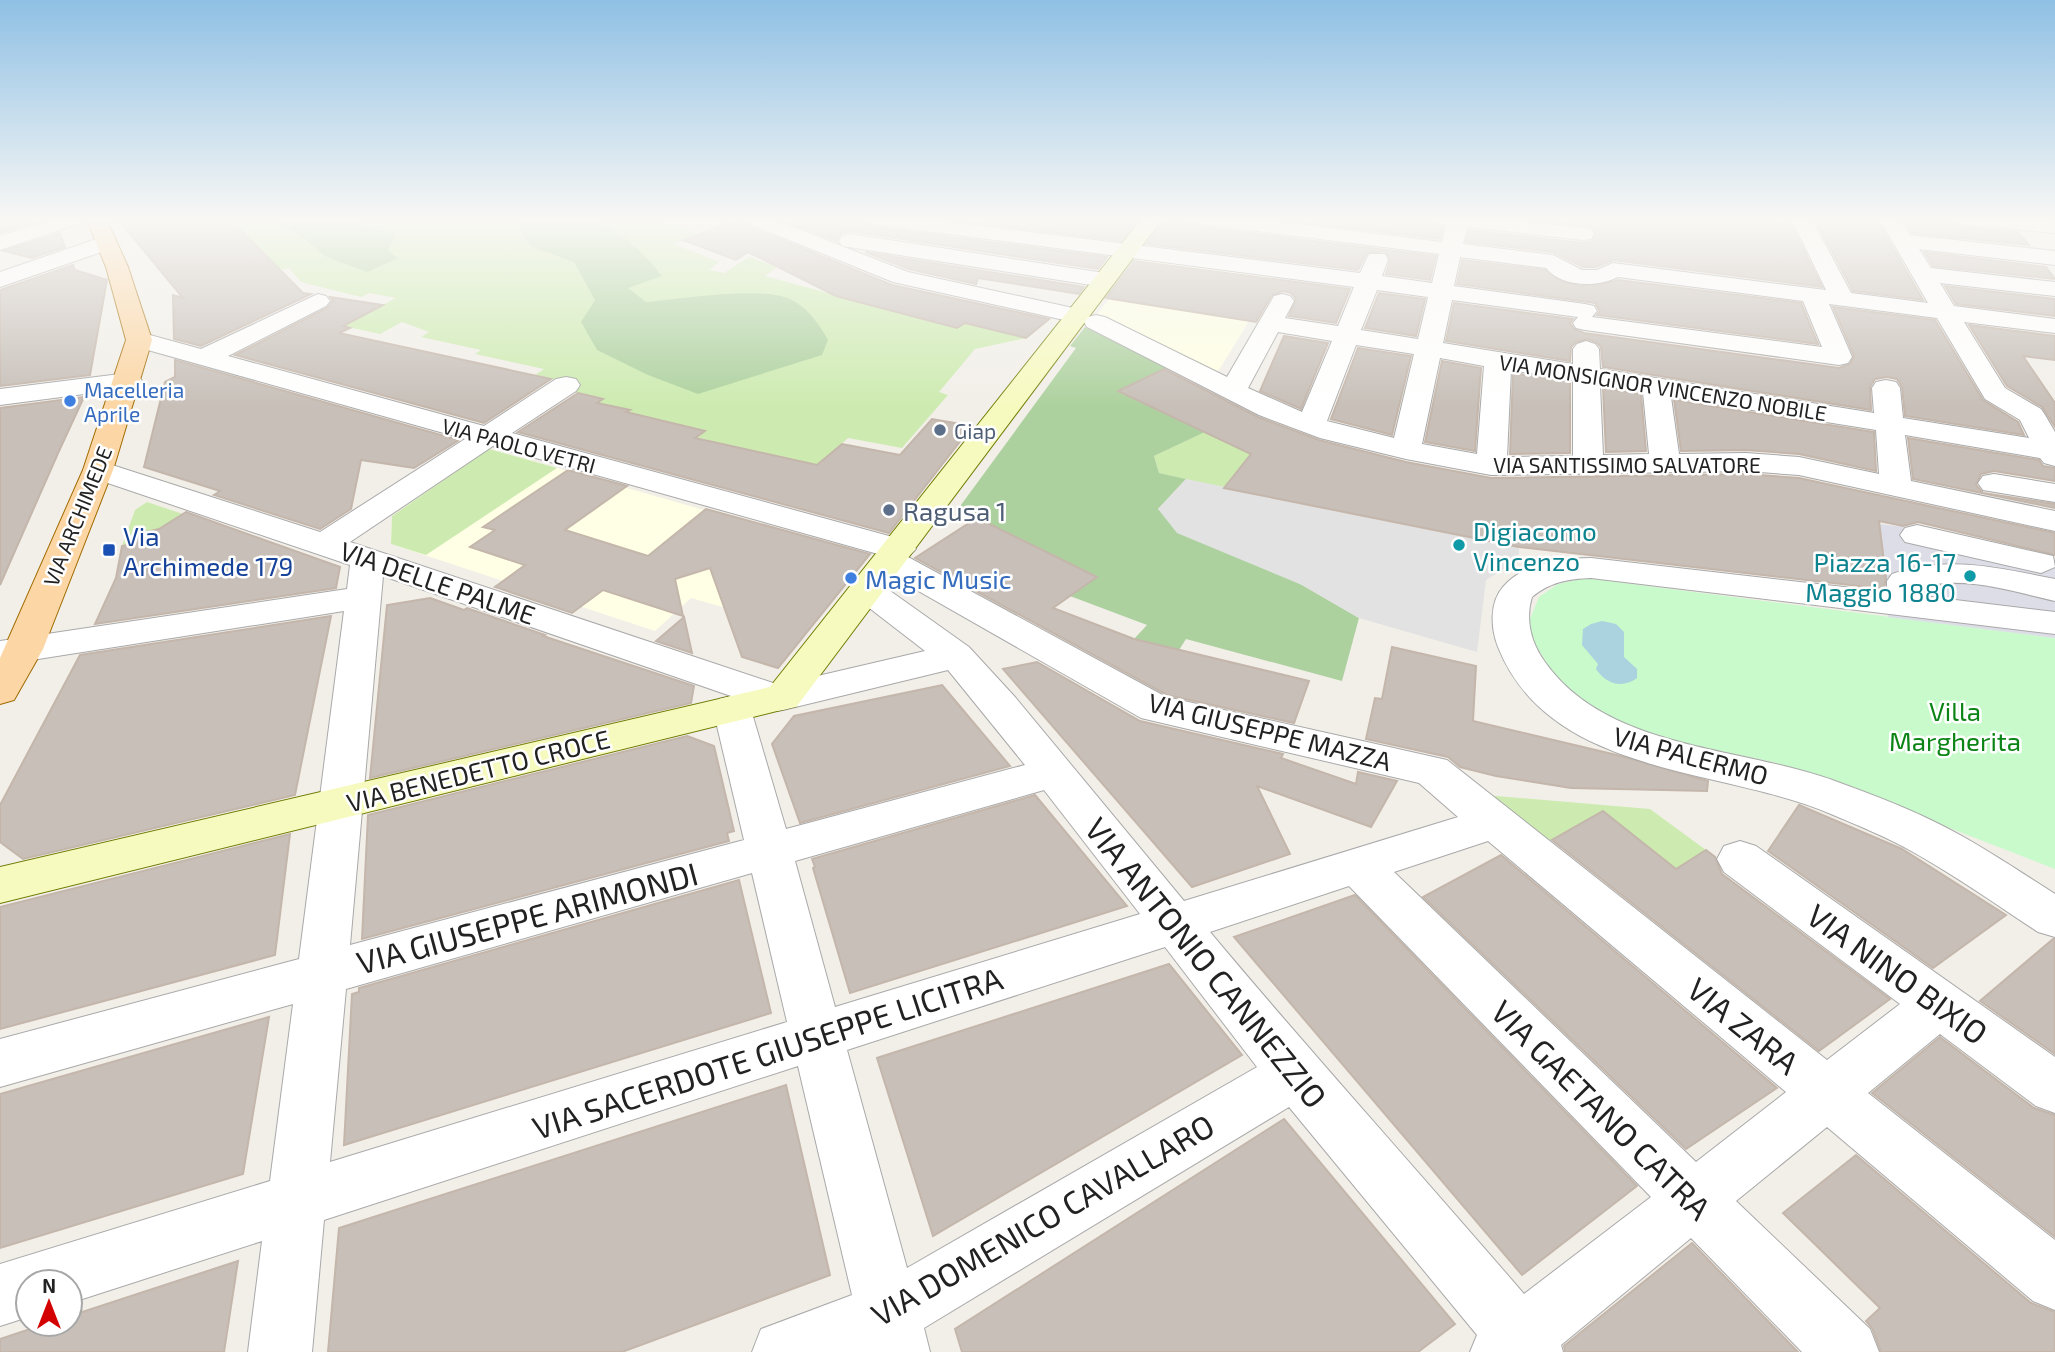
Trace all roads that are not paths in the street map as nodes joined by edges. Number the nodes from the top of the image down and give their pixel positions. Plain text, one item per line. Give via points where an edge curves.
1 (121, 281) edge
2 (920, 281) edge
3 (955, 281) edge
4 (1103, 281) edge
5 (1293, 281) edge
6 (1368, 281) joint
7 (1444, 281) edge
8 (1584, 281) edge
9 (1660, 281) edge
10 (1833, 281) edge
11 (1927, 281) edge
12 (1983, 281) edge
13 (2022, 281) edge
14 (2025, 286) junction
15 (948, 287) junction
16 (2055, 289) edge
17 (1442, 291) junction
18 (1813, 296) junction
19 (1842, 299) junction
20 (1509, 300) junction
21 (318, 301) dead end
22 (1064, 313) dead end
23 (1946, 313) junction
24 (1746, 316) junction
25 (1585, 317) junction
26 (1096, 322) dead end
27 (1271, 323) junction
28 (1505, 325) dead end
29 (2052, 329) edge
30 (1347, 336) junction
31 (139, 341) junction
32 (1722, 341) junction
33 (1429, 349) junction
34 (204, 358) junction
35 (1498, 360) junction
36 (1586, 375) junction
37 (128, 381) junction
38 (1804, 381) junction
39 (566, 386) dead end
40 (1656, 386) junction
41 (1886, 388) dead end
42 (1233, 390) junction
43 (1718, 396) junction
44 (0, 397) edge
45 (1889, 424) junction
46 (1311, 426) junction
47 (488, 436) junction
48 (1406, 450) junction
49 (2054, 453) edge
50 (1665, 464) junction
51 (1491, 466) junction
52 (1588, 466) junction
53 (1799, 466) junction
54 (98, 470) junction
55 (1957, 477) dead end
56 (1896, 487) junction
57 (2055, 493) edge
58 (2055, 521) edge
59 (1917, 535) dead end
60 (352, 566) junction
61 (885, 566) junction
62 (2055, 566) edge
63 (2055, 590) edge
64 (1897, 604) junction
65 (2055, 623) edge
66 (12, 651) edge
67 (956, 656) junction
68 (0, 691) edge
69 (764, 701) junction
70 (1432, 771) joint
71 (1054, 772) junction
72 (341, 803) junction
73 (1494, 822) junction
74 (770, 850) junction
75 (1951, 852) junction
76 (1740, 859) dead end
77 (1357, 865) junction
78 (0, 885) edge
79 (2055, 891) edge
80 (2055, 918) edge
81 (1175, 923) junction
82 (323, 973) junction
83 (1940, 1003) junction
84 (817, 1036) junction
85 (0, 1063) edge
86 (1294, 1074) junction
87 (2055, 1088) edge
88 (1827, 1094) junction
89 (1694, 1200) junction
90 (297, 1201) junction
91 (84, 1268) edge
92 (2055, 1279) edge
93 (893, 1333) edge
94 (1518, 1348) edge
95 (280, 1352) edge
96 (784, 1352) edge
97 (1847, 1352) edge

1 - 31 main road
2 - 15 street
3 - 15 street
4 - 61 main road
5 - 27 street
6 - 17 street
6 - 30 street
7 - 17 street
8 - 25 street
9 - 24 street
10 - 19 street
11 - 23 street
12 - 14 street
13 - 14 street
14 - 16 street
14 - 29 street
15 - 22 street
17 - 20 street
17 - 33 street
18 - 19 street
18 - 24 street
18 - 38 street via 1839,357
19 - 23 street
20 - 25 street
20 - 28 street
21 - 34 street
23 - 29 street
23 - 49 street via 1994,393 2031,415
24 - 32 street
24 - 38 street
25 - 32 street
25 - 36 street
26 - 42 street, VIA SANTISSIMO SALVATORE
27 - 30 street, VIA MONSIGNOR VINCENZO NOBILE
27 - 42 street
30 - 33 street, VIA MONSIGNOR VINCENZO NOBILE
30 - 46 street
31 - 34 street, VIA PAOLO VETRI
31 - 37 main road, VIA ARCHIMEDE
32 - 43 street
33 - 35 street, VIA MONSIGNOR VINCENZO NOBILE
33 - 48 street
34 - 47 street, VIA PAOLO VETRI
35 - 36 street, VIA MONSIGNOR VINCENZO NOBILE
35 - 51 street
36 - 40 street, VIA MONSIGNOR VINCENZO NOBILE
36 - 52 street
37 - 44 street
37 - 54 main road, VIA ARCHIMEDE
38 - 43 street, VIA MONSIGNOR VINCENZO NOBILE
38 - 45 street, VIA MONSIGNOR VINCENZO NOBILE
38 - 53 street
39 - 47 street
40 - 43 street, VIA MONSIGNOR VINCENZO NOBILE
40 - 50 street
41 - 45 street
42 - 46 street, VIA SANTISSIMO SALVATORE
45 - 49 street, VIA MONSIGNOR VINCENZO NOBILE
45 - 56 street
46 - 48 street, VIA SANTISSIMO SALVATORE
47 - 60 street
47 - 61 street, VIA PAOLO VETRI
48 - 51 street, VIA SANTISSIMO SALVATORE
50 - 52 street, VIA SANTISSIMO SALVATORE
50 - 53 street, VIA SANTISSIMO SALVATORE
51 - 52 street, VIA SANTISSIMO SALVATORE
53 - 56 street, VIA SANTISSIMO SALVATORE
54 - 60 street, VIA DELLE PALME
54 - 66 main road, VIA ARCHIMEDE
55 - 57 street
56 - 58 street, VIA SANTISSIMO SALVATORE
59 - 62 street
60 - 66 street
60 - 69 street, VIA DELLE PALME
60 - 72 street
61 - 67 street, VIA ANTONIO CANNEZZIO
61 - 69 main road
61 - 70 street, VIA GIUSEPPE MAZZA via 1155,708
63 - 64 street via 1954,574 1916,575 1904,581
64 - 65 street
64 - 75 street, VIA PALERMO via 1567,568 1537,577 1516,593 1509,628 1535,679 1568,712 1624,743 1794,782 1885,818
66 - 68 main road, VIA ARCHIMEDE
67 - 69 street, VIA BENEDETTO CROCE
67 - 71 street, VIA ANTONIO CANNEZZIO
69 - 72 main road, VIA BENEDETTO CROCE
69 - 74 street
70 - 73 street, VIA ZARA
71 - 74 street, VIA GIUSEPPE ARIMONDI
71 - 81 street, VIA ANTONIO CANNEZZIO
72 - 78 main road, VIA BENEDETTO CROCE
72 - 82 street
73 - 77 street, VIA SACERDOTE GIUSEPPE LICITRA
73 - 88 street, VIA ZARA
74 - 82 street, VIA GIUSEPPE ARIMONDI
74 - 84 street
75 - 79 street
75 - 80 street, VIA PALERMO
76 - 83 street, VIA NINO BIXIO
77 - 81 street, VIA SACERDOTE GIUSEPPE LICITRA
77 - 89 street, VIA GAETANO CATRA
81 - 84 street, VIA SACERDOTE GIUSEPPE LICITRA
81 - 86 street, VIA ANTONIO CANNEZZIO
82 - 85 street, VIA GIUSEPPE ARIMONDI
82 - 90 street
83 - 87 street, VIA NINO BIXIO
83 - 88 street
84 - 90 street, VIA SACERDOTE GIUSEPPE LICITRA
84 - 93 street
86 - 93 street, VIA DOMENICO CAVALLARO
86 - 94 street, VIA ANTONIO CANNEZZIO via 1393,1185
88 - 89 street
88 - 92 street, VIA ZARA
89 - 94 street
89 - 97 street, VIA GAETANO CATRA
90 - 91 street, VIA SACERDOTE GIUSEPPE LICITRA
90 - 95 street
93 - 96 street, VIA DOMENICO CAVALLARO

